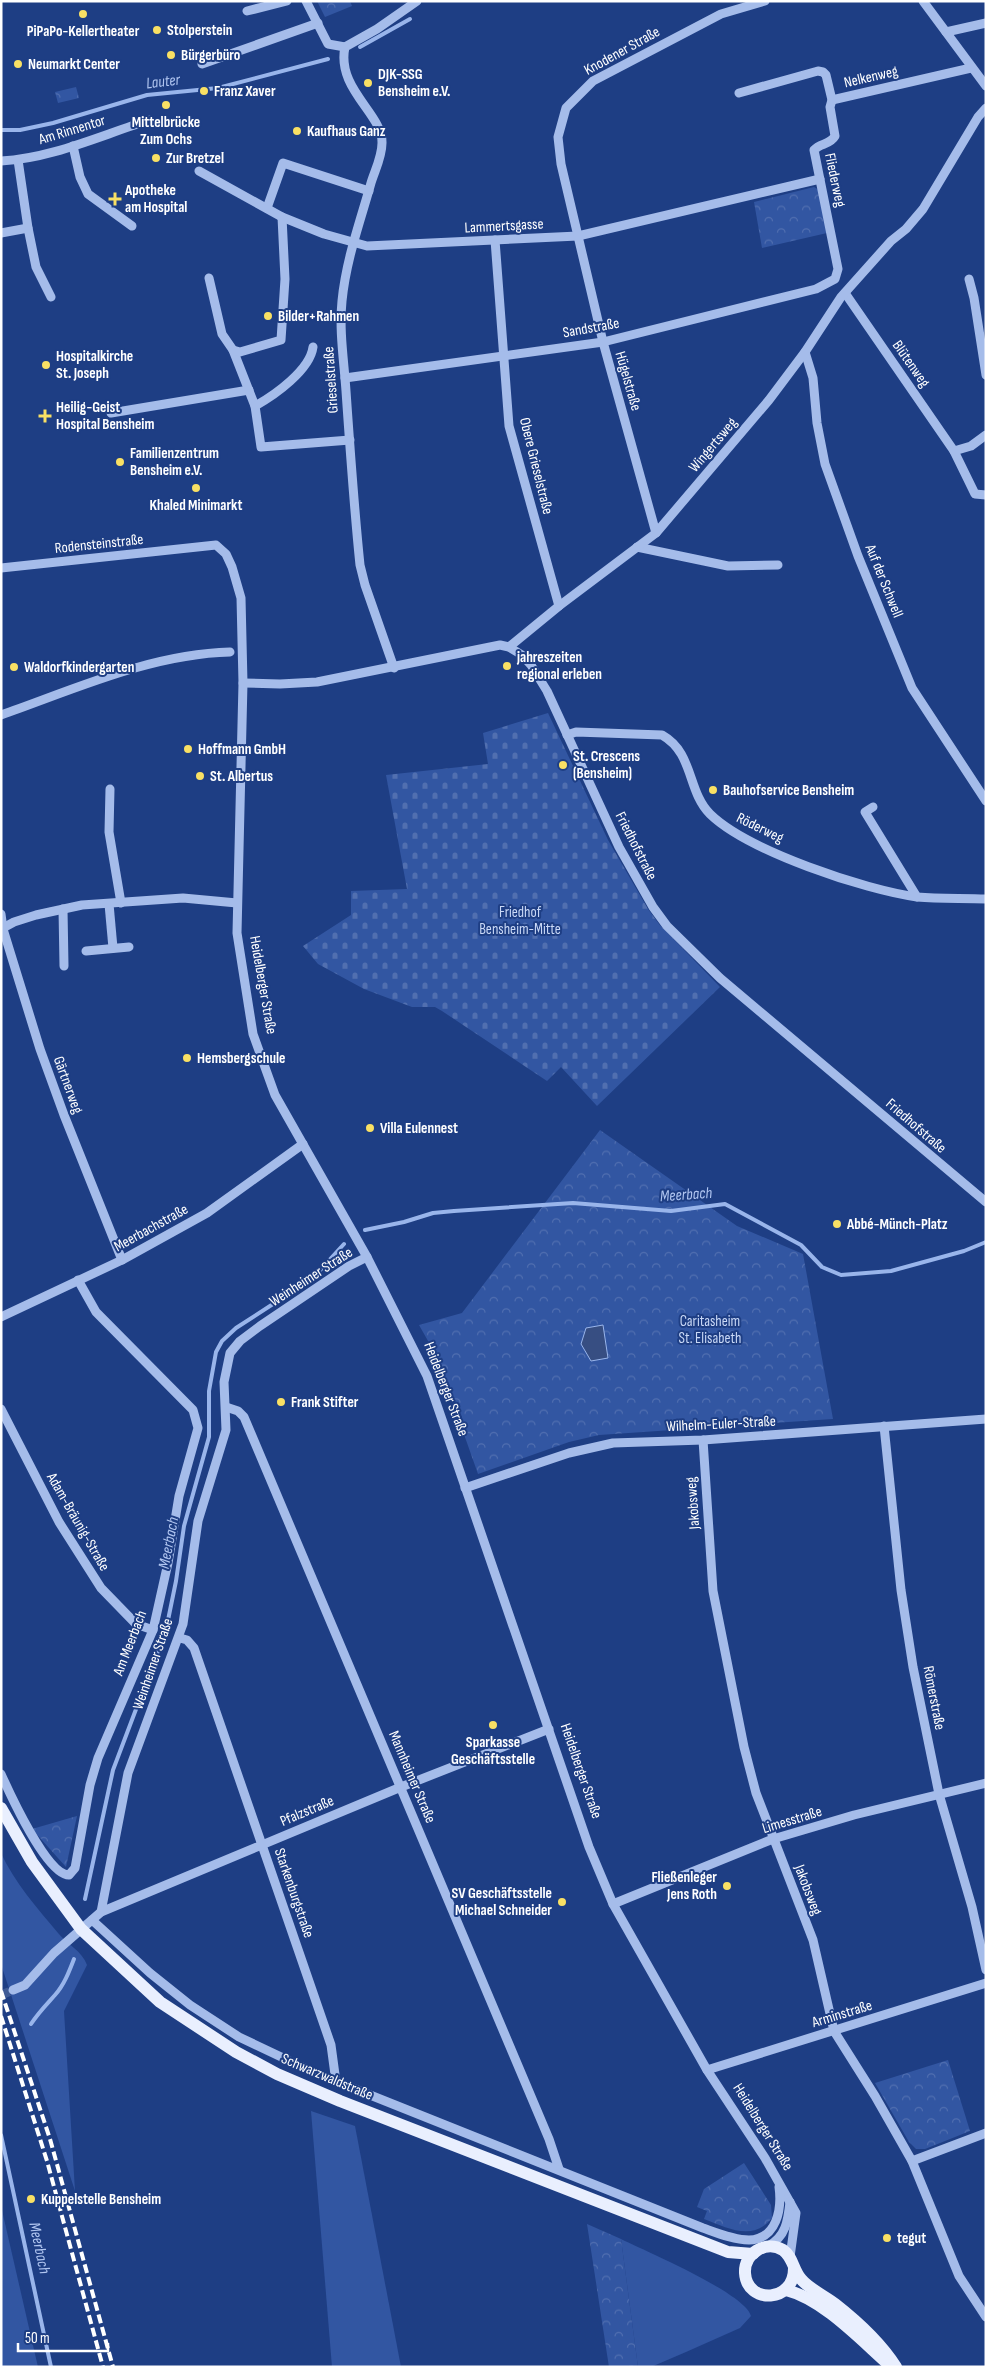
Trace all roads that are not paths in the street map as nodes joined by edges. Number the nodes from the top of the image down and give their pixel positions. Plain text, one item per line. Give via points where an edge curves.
1 (287, 1) edge
2 (306, 1) edge
3 (417, 1) edge
4 (765, 1) edge
5 (923, 1) edge
6 (247, 11) dead end
7 (318, 23) junction
8 (986, 23) edge
9 (946, 32) junction
10 (345, 47) junction
11 (202, 64) dead end
12 (971, 68) junction
13 (986, 86) edge
14 (740, 93) dead end
15 (832, 100) junction
16 (986, 108) edge
17 (150, 120) dead end
18 (73, 146) junction
19 (18, 160) junction
20 (1, 161) edge
21 (199, 171) dead end
22 (820, 179) junction
23 (369, 191) junction
24 (267, 208) junction
25 (282, 217) junction
26 (132, 226) dead end
27 (28, 228) junction
28 (1, 233) edge
29 (578, 236) junction
30 (495, 240) junction
31 (354, 242) junction
32 (208, 278) dead end
33 (835, 279) joint
34 (969, 279) dead end
35 (845, 293) junction
36 (51, 297) dead end
37 (603, 342) junction
38 (313, 348) dead end
39 (233, 350) junction
40 (805, 352) junction
41 (505, 354) junction
42 (986, 375) edge
43 (346, 378) junction
44 (249, 390) junction
45 (256, 406) junction
46 (112, 412) dead end
47 (986, 435) edge
48 (350, 440) junction
49 (954, 450) junction
50 (986, 495) edge
51 (656, 533) junction
52 (199, 547) joint
53 (637, 547) junction
54 (778, 565) dead end
55 (1, 568) edge
56 (559, 606) junction
57 (509, 647) junction
58 (230, 652) dead end
59 (394, 668) junction
60 (243, 683) junction
61 (1, 715) edge
62 (567, 734) junction
63 (110, 789) dead end
64 (986, 801) edge
65 (873, 808) dead end
66 (917, 897) junction
67 (986, 898) edge
68 (121, 903) junction
69 (237, 903) junction
70 (109, 904) junction
71 (63, 908) junction
72 (1, 914) edge
73 (2, 929) edge
74 (129, 947) dead end
75 (113, 948) junction
76 (86, 951) dead end
77 (64, 966) dead end
78 (303, 1144) junction
79 (986, 1202) edge
80 (367, 1257) junction
81 (122, 1260) junction
82 (78, 1280) junction
83 (1, 1317) edge
84 (226, 1407) junction
85 (1, 1409) edge
86 (986, 1419) edge
87 (884, 1426) junction
88 (703, 1440) junction
89 (465, 1488) junction
90 (153, 1630) junction
91 (180, 1638) junction
92 (549, 1729) junction
93 (1, 1774) edge
94 (986, 1783) edge
95 (401, 1787) junction
96 (939, 1794) junction
97 (1, 1808) edge
98 (773, 1839) junction
99 (263, 1845) junction
100 (613, 1904) junction
101 (101, 1912) junction
102 (92, 1920) junction
103 (81, 1929) junction
104 (986, 1970) edge
105 (986, 1983) edge
106 (13, 1990) tunnel mouth
107 (834, 2031) junction
108 (707, 2070) junction
109 (336, 2082) junction
110 (986, 2133) edge
111 (912, 2162) junction
112 (559, 2169) junction
113 (778, 2182) junction
114 (790, 2202) junction
115 (766, 2247) junction
116 (728, 2252) junction
117 (752, 2254) junction
118 (792, 2262) junction
119 (745, 2267) junction
120 (786, 2290) junction
121 (986, 2317) edge
122 (891, 2367) edge
123 (896, 2367) edge

1 - 6 street
2 - 7 street
3 - 10 street
4 - 29 street, Knodener Straße via 721,14 605,73 580,91 566,108 559,130 558,151
5 - 9 street
7 - 10 street via 328,44
7 - 11 street
8 - 9 street
9 - 12 street
10 - 23 street, Grieselstraße via 345,69 382,141
12 - 13 street
12 - 15 street, Nelkenweg
14 - 15 street, Nelkenweg via 757,86 823,72
15 - 22 street, Fliederweg via 830,107 835,136 830,143 814,150
16 - 35 street, Wingertsweg via 932,196 906,229 891,241
17 - 18 street, Am Rinnentor
18 - 19 street, Am Rinnentor
18 - 26 street via 80,177 88,194
19 - 20 street, Am Rinnentor
19 - 27 street
21 - 24 street, Lammertsgasse
22 - 29 street, Lammertsgasse
22 - 33 street, Fliederweg via 838,269
23 - 24 street via 283,163
23 - 31 street, Grieselstraße
24 - 25 street, Lammertsgasse
25 - 31 street, Lammertsgasse
25 - 39 street via 285,279 281,340 240,352
27 - 28 street
27 - 36 street via 36,267
29 - 30 street, Lammertsgasse
29 - 37 street, Hügelstraße
30 - 31 street, Lammertsgasse via 367,246
30 - 41 street, Obere Grieselstraße
31 - 43 street, Grieselstraße via 342,302
32 - 39 street via 222,334
33 - 37 street, Sandstraße via 816,289
34 - 42 street
35 - 40 street, Wingertsweg
35 - 49 street, Blütenweg
37 - 41 street, Sandstraße
37 - 51 street, Hügelstraße
38 - 45 street via 311,359 305,366 274,395
39 - 44 street
40 - 51 street, Wingertsweg via 769,400
40 - 64 street, Auf der Schwell via 813,378 825,464 862,564 912,688
41 - 43 street, Sandstraße
41 - 56 street, Obere Grieselstraße via 509,426
43 - 48 street, Grieselstraße
44 - 45 street
44 - 46 street
45 - 48 street via 261,446
47 - 49 street via 971,446
48 - 59 street, Grieselstraße via 362,576
49 - 50 street, Blütenweg via 975,494
51 - 53 street, Wingertsweg
52 - 55 street, Rodensteinstraße
52 - 60 street, Heidelberger Straße via 216,545 222,549 235,574 240,598
53 - 54 street via 728,566
53 - 56 street, Wingertsweg
56 - 57 street, Wingertsweg
57 - 59 street via 487,647
57 - 62 street, Friedhofstraße via 531,664
58 - 61 street via 189,654 152,663
59 - 60 street via 317,682
60 - 69 street, Heidelberger Straße
62 - 66 street, Röderweg via 662,734 680,750 706,810 725,827 829,874
62 - 79 street, Friedhofstraße via 619,847 667,926 720,978
63 - 68 street via 109,832
65 - 66 street via 865,812
66 - 67 street, Röderweg
68 - 69 street via 183,898
68 - 70 street
69 - 78 street, Heidelberger Straße via 237,933 253,1034 275,1095
70 - 71 street
70 - 75 street
71 - 73 street via 14,922
71 - 77 street
72 - 73 street, Gärtnerweg
73 - 81 street, Gärtnerweg via 42,1055
74 - 75 street
75 - 76 street
78 - 80 street, Heidelberger Straße
78 - 81 street, Meerbachstraße via 207,1213
80 - 84 street, Weinheimer Straße via 240,1341 230,1353 225,1368
80 - 89 street, Heidelberger Straße via 427,1376
81 - 82 street, Meerbachstraße
82 - 83 street, Meerbachstraße
82 - 90 street, Am Meerbach via 96,1312 193,1410 197,1421
84 - 91 street, Weinheimer Straße via 226,1430 198,1522
84 - 95 street, Mannheimer Straße via 244,1417
85 - 90 street, Adam-Bräunig-Straße via 59,1522 101,1588 136,1624
86 - 87 street, Wilhelm-Euler-Straße
87 - 88 street, Wilhelm-Euler-Straße
87 - 96 street, Römerstraße via 901,1590
88 - 89 street, Wilhelm-Euler-Straße via 595,1446
88 - 98 street, Jakobsweg via 713,1591 744,1747
89 - 92 street, Heidelberger Straße
90 - 93 street, Am Meerbach via 98,1758 74,1868 69,1875 57,1871 38,1844
91 - 99 street, Starkenburgstraße via 194,1648
91 - 101 street, Weinheimer Straße via 128,1773
92 - 95 street, Pfalzstraße
92 - 100 street, Heidelberger Straße via 589,1847
94 - 96 street, Limesstraße
95 - 99 street, Pfalzstraße
95 - 112 street, Mannheimer Straße
96 - 98 street, Limesstraße
96 - 104 street, Römerstraße via 972,1907
97 - 103 main road, Schwarzwaldstraße via 32,1862
98 - 100 street, Limesstraße
98 - 107 street, Jakobsweg via 812,1940
99 - 101 street, Pfalzstraße
99 - 109 street, Starkenburgstraße via 331,2045
100 - 108 street, Heidelberger Straße
101 - 102 street, Pfalzstraße
102 - 103 street, Pfalzstraße
102 - 109 street, Schwarzwaldstraße via 190,2005 239,2036
103 - 106 street, Pfalzstraße via 25,1985
103 - 116 main road, Schwarzwaldstraße via 160,2002 206,2034 276,2074
105 - 107 street, Arminstraße
107 - 108 street, Arminstraße
107 - 111 street, Jakobsweg
108 - 113 street, Heidelberger Straße
109 - 112 street, Schwarzwaldstraße
110 - 111 street
111 - 121 street, Jakobsweg via 959,2276
112 - 113 street, Schwarzwaldstraße via 703,2228 749,2240 768,2232 777,2220 780,2206
113 - 114 street, Heidelberger Straße
114 - 115 street via 784,2231 776,2242
114 - 118 street, Heidelberger Straße via 796,2213
115 - 117 main road
115 - 118 main road via 782,2250
116 - 117 main road, Schwarzwaldstraße
116 - 119 main road, Schwarzwaldstraße
117 - 119 main road
118 - 120 main road, Heidelberger Straße via 792,2282
118 - 123 main road via 801,2280 848,2314 886,2351
119 - 120 main road via 748,2283 759,2294 774,2296
120 - 122 main road via 799,2293 841,2322

